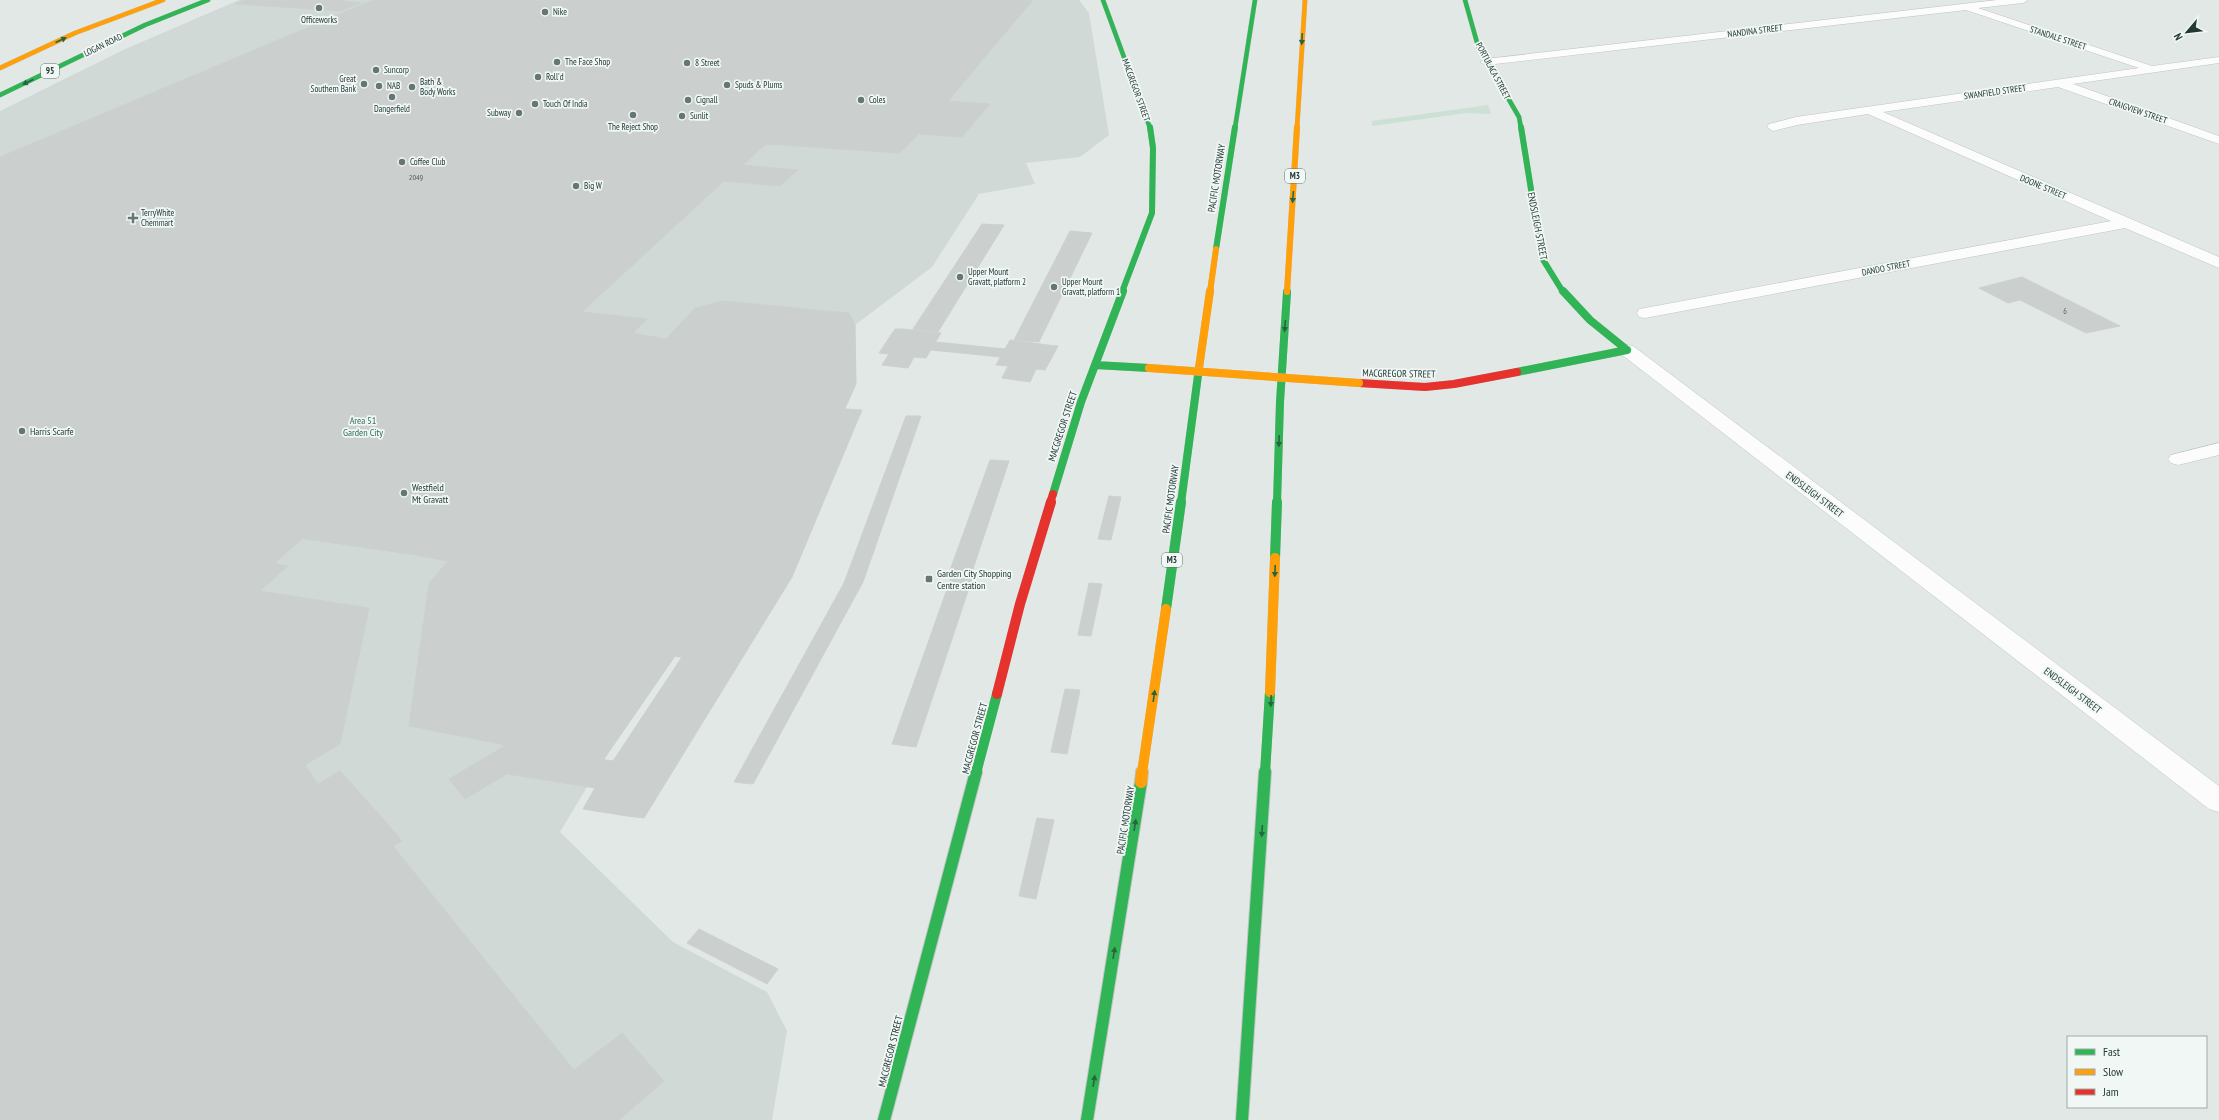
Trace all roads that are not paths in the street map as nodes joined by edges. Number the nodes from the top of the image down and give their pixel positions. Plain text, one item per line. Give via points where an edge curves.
1 (163, 0) edge
2 (208, 0) edge
3 (1103, 0) edge
4 (1255, 0) edge
5 (1305, 0) edge
6 (1465, 0) edge
7 (2023, 0) edge
8 (1894, 5) dead end
9 (1965, 7) junction
10 (1916, 13) junction
11 (2219, 60) edge
12 (1486, 62) junction
13 (0, 68) edge
14 (2152, 69) junction
15 (2058, 83) junction
16 (0, 95) edge
17 (1868, 110) junction
18 (1519, 117) joint
19 (1772, 127) dead end
20 (2219, 140) edge
21 (2126, 223) junction
22 (2219, 263) edge
23 (1645, 314) dead end
24 (1627, 350) junction
25 (1095, 365) junction
26 (2219, 449) edge
27 (2178, 459) dead end
28 (2219, 801) edge
29 (884, 1120) edge
30 (1088, 1120) edge
31 (1242, 1120) edge

13 -> 1 main road, LOGAN ROAD / 95 via 75,33
2 -> 16 main road, LOGAN ROAD / 95 via 145,25
3 - 25 main road, MACGREGOR STREET via 1150,126 1154,200 1145,236
30 -> 4 main road, PACIFIC MOTORWAY / M3 via 1145,760 1218,232
5 -> 31 main road, M3 via 1280,402 1270,706
6 - 12 main road, PORTULACA STREET via 1478,46
7 - 9 street, NANDINA STREET
8 - 10 street
9 - 10 street, NANDINA STREET
9 - 14 street, STANDALE STREET
10 - 12 street, NANDINA STREET
11 - 14 street, SWANFIELD STREET
12 - 18 main road, PORTULACA STREET
14 - 15 street, SWANFIELD STREET
15 - 17 street, SWANFIELD STREET
15 - 20 street, CRAIGVIEW STREET
17 - 19 street, SWANFIELD STREET
17 - 21 street, DOONE STREET
18 - 24 main road, ENDSLEIGH STREET via 1542,258 1549,277 1580,312
21 - 22 street, DOONE STREET
21 - 23 street, DANDO STREET
24 - 25 main road, MACGREGOR STREET, bridge via 1454,384 1425,386
24 - 28 street, ENDSLEIGH STREET
25 - 29 main road, MACGREGOR STREET via 1066,450 1020,604 948,880 920,974
26 - 27 street

